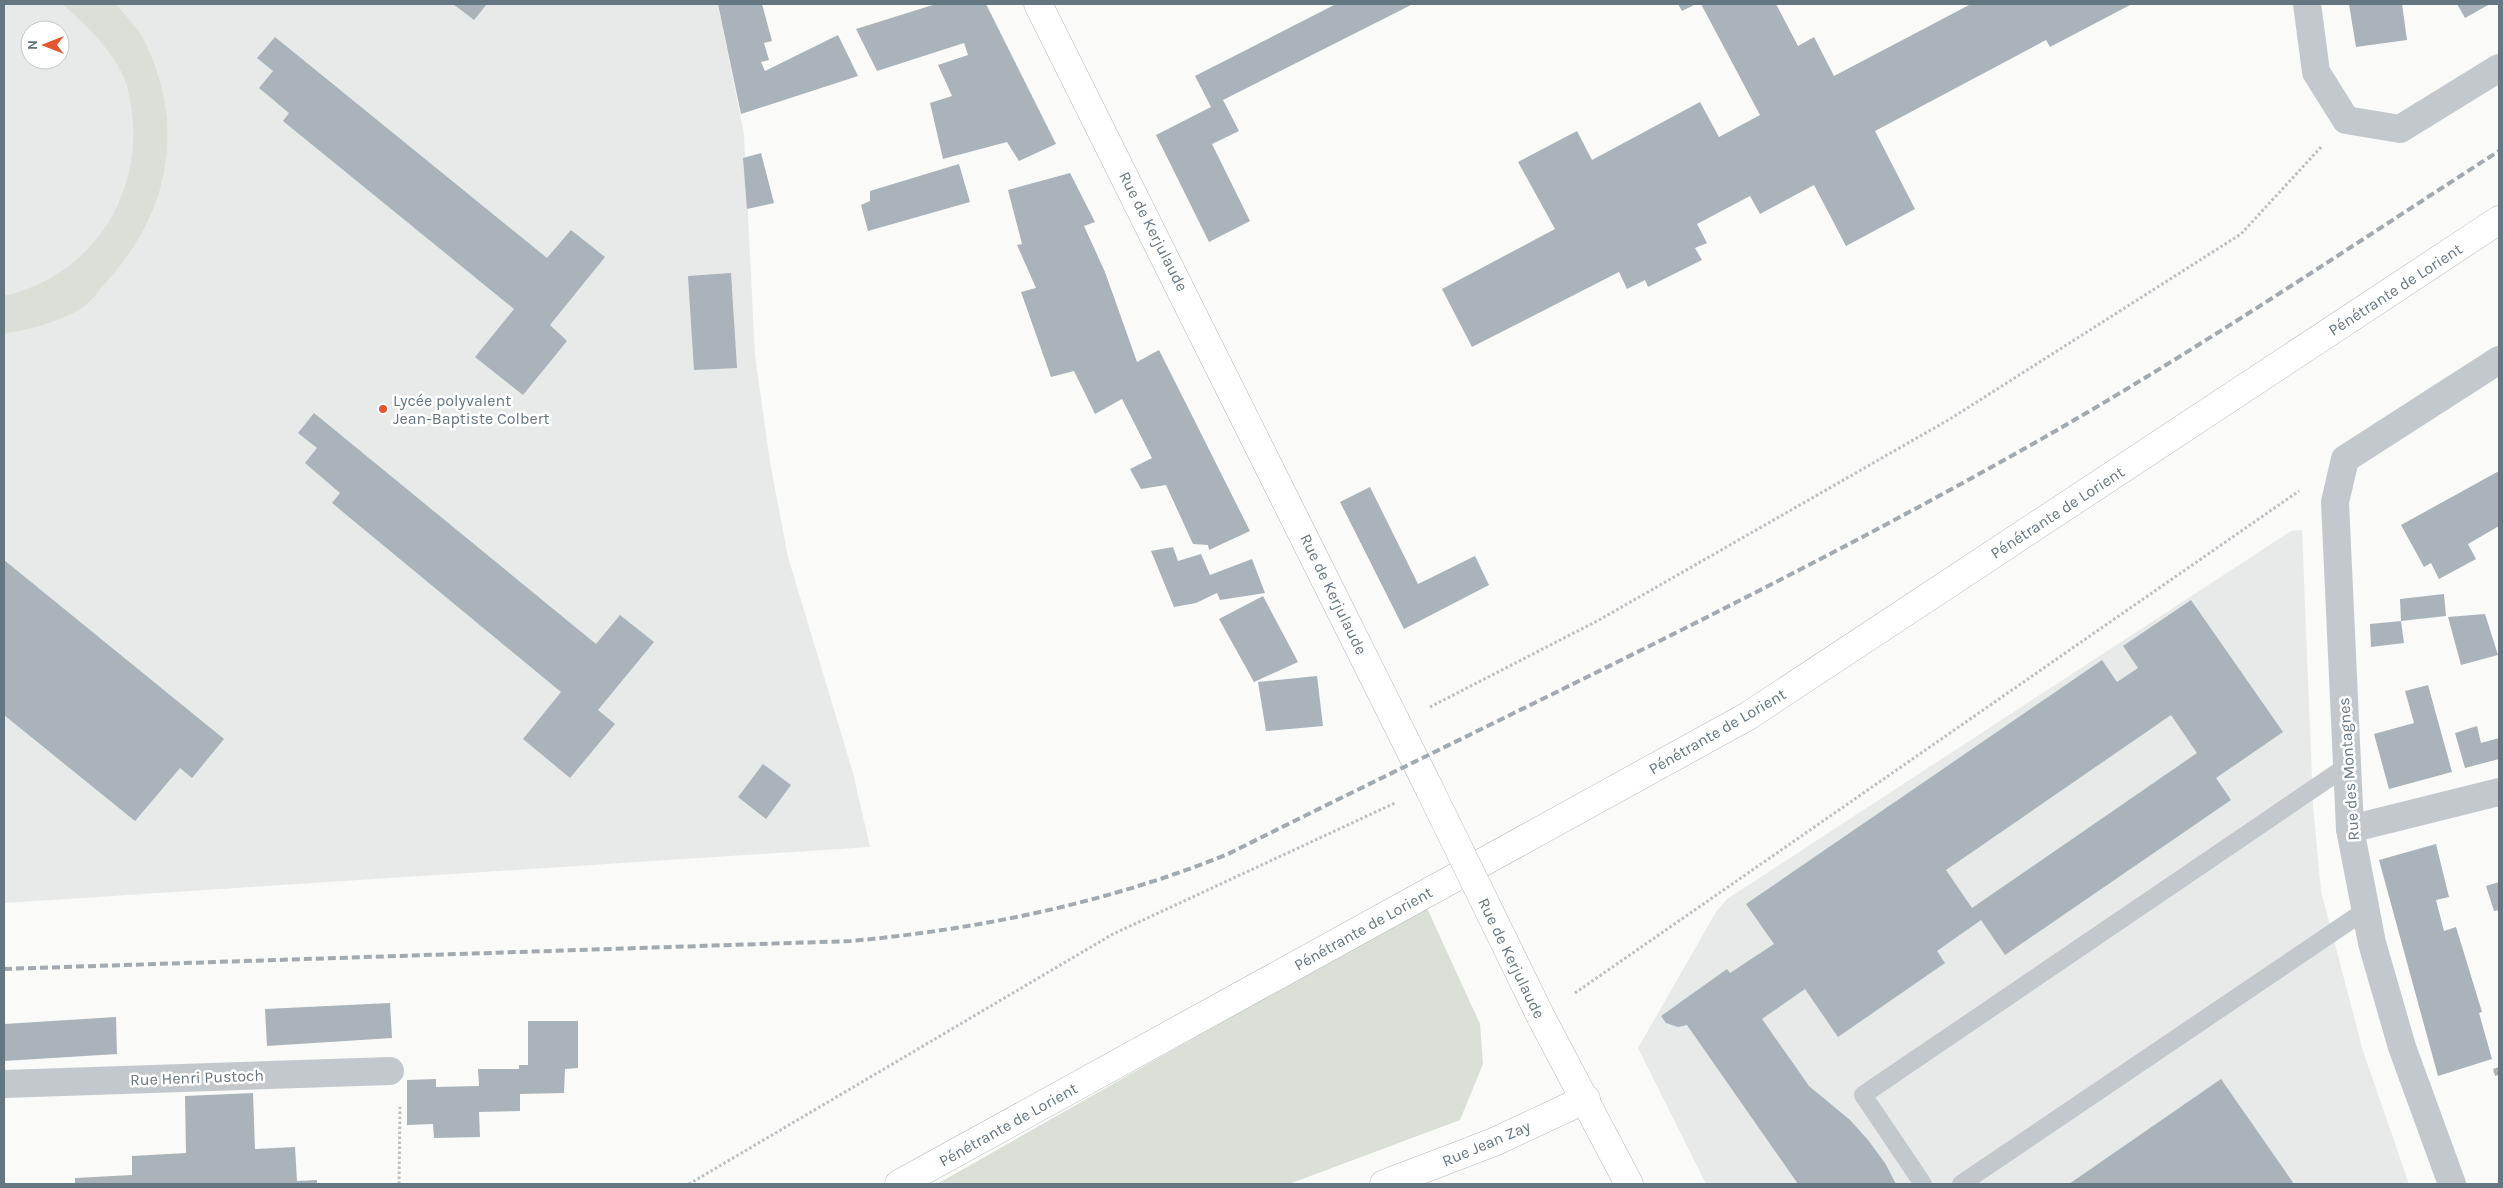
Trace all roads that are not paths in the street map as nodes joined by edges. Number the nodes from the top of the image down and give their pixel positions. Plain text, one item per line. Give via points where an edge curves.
1 (1038, 4) edge
2 (2307, 4) edge
3 (2499, 68) edge
4 (2499, 220) edge
5 (2499, 360) edge
6 (2347, 766) junction
7 (2499, 792) edge
8 (2350, 829) junction
9 (2366, 910) junction
10 (390, 1070) road end
11 (4, 1084) edge
12 (1586, 1099) junction
13 (899, 1184) edge
14 (1384, 1184) edge
15 (1629, 1184) edge
16 (1923, 1184) edge
17 (1961, 1184) edge
18 (2452, 1184) edge

1 - 12 main road, Rue de Kerjulaude, bridge via 1398,723 1521,979
2 - 3 street via 2316,72 2346,120 2400,129
4 - 13 main road, Pénétrante de Lorient via 1748,716
5 - 6 street, Rue des Montagnes via 2345,459 2335,502
6 - 8 street, Rue des Montagnes
6 - 16 lane via 1863,1095
7 - 8 street
8 - 9 street, Rue des Montagnes
9 - 17 lane
9 - 18 street, Rue des Montagnes via 2372,943 2402,1047
10 - 11 street, Rue Henri Pustoch
12 - 14 main road, Rue Jean Zay via 1494,1142
12 - 15 main road, Rue de Kerjulaude

